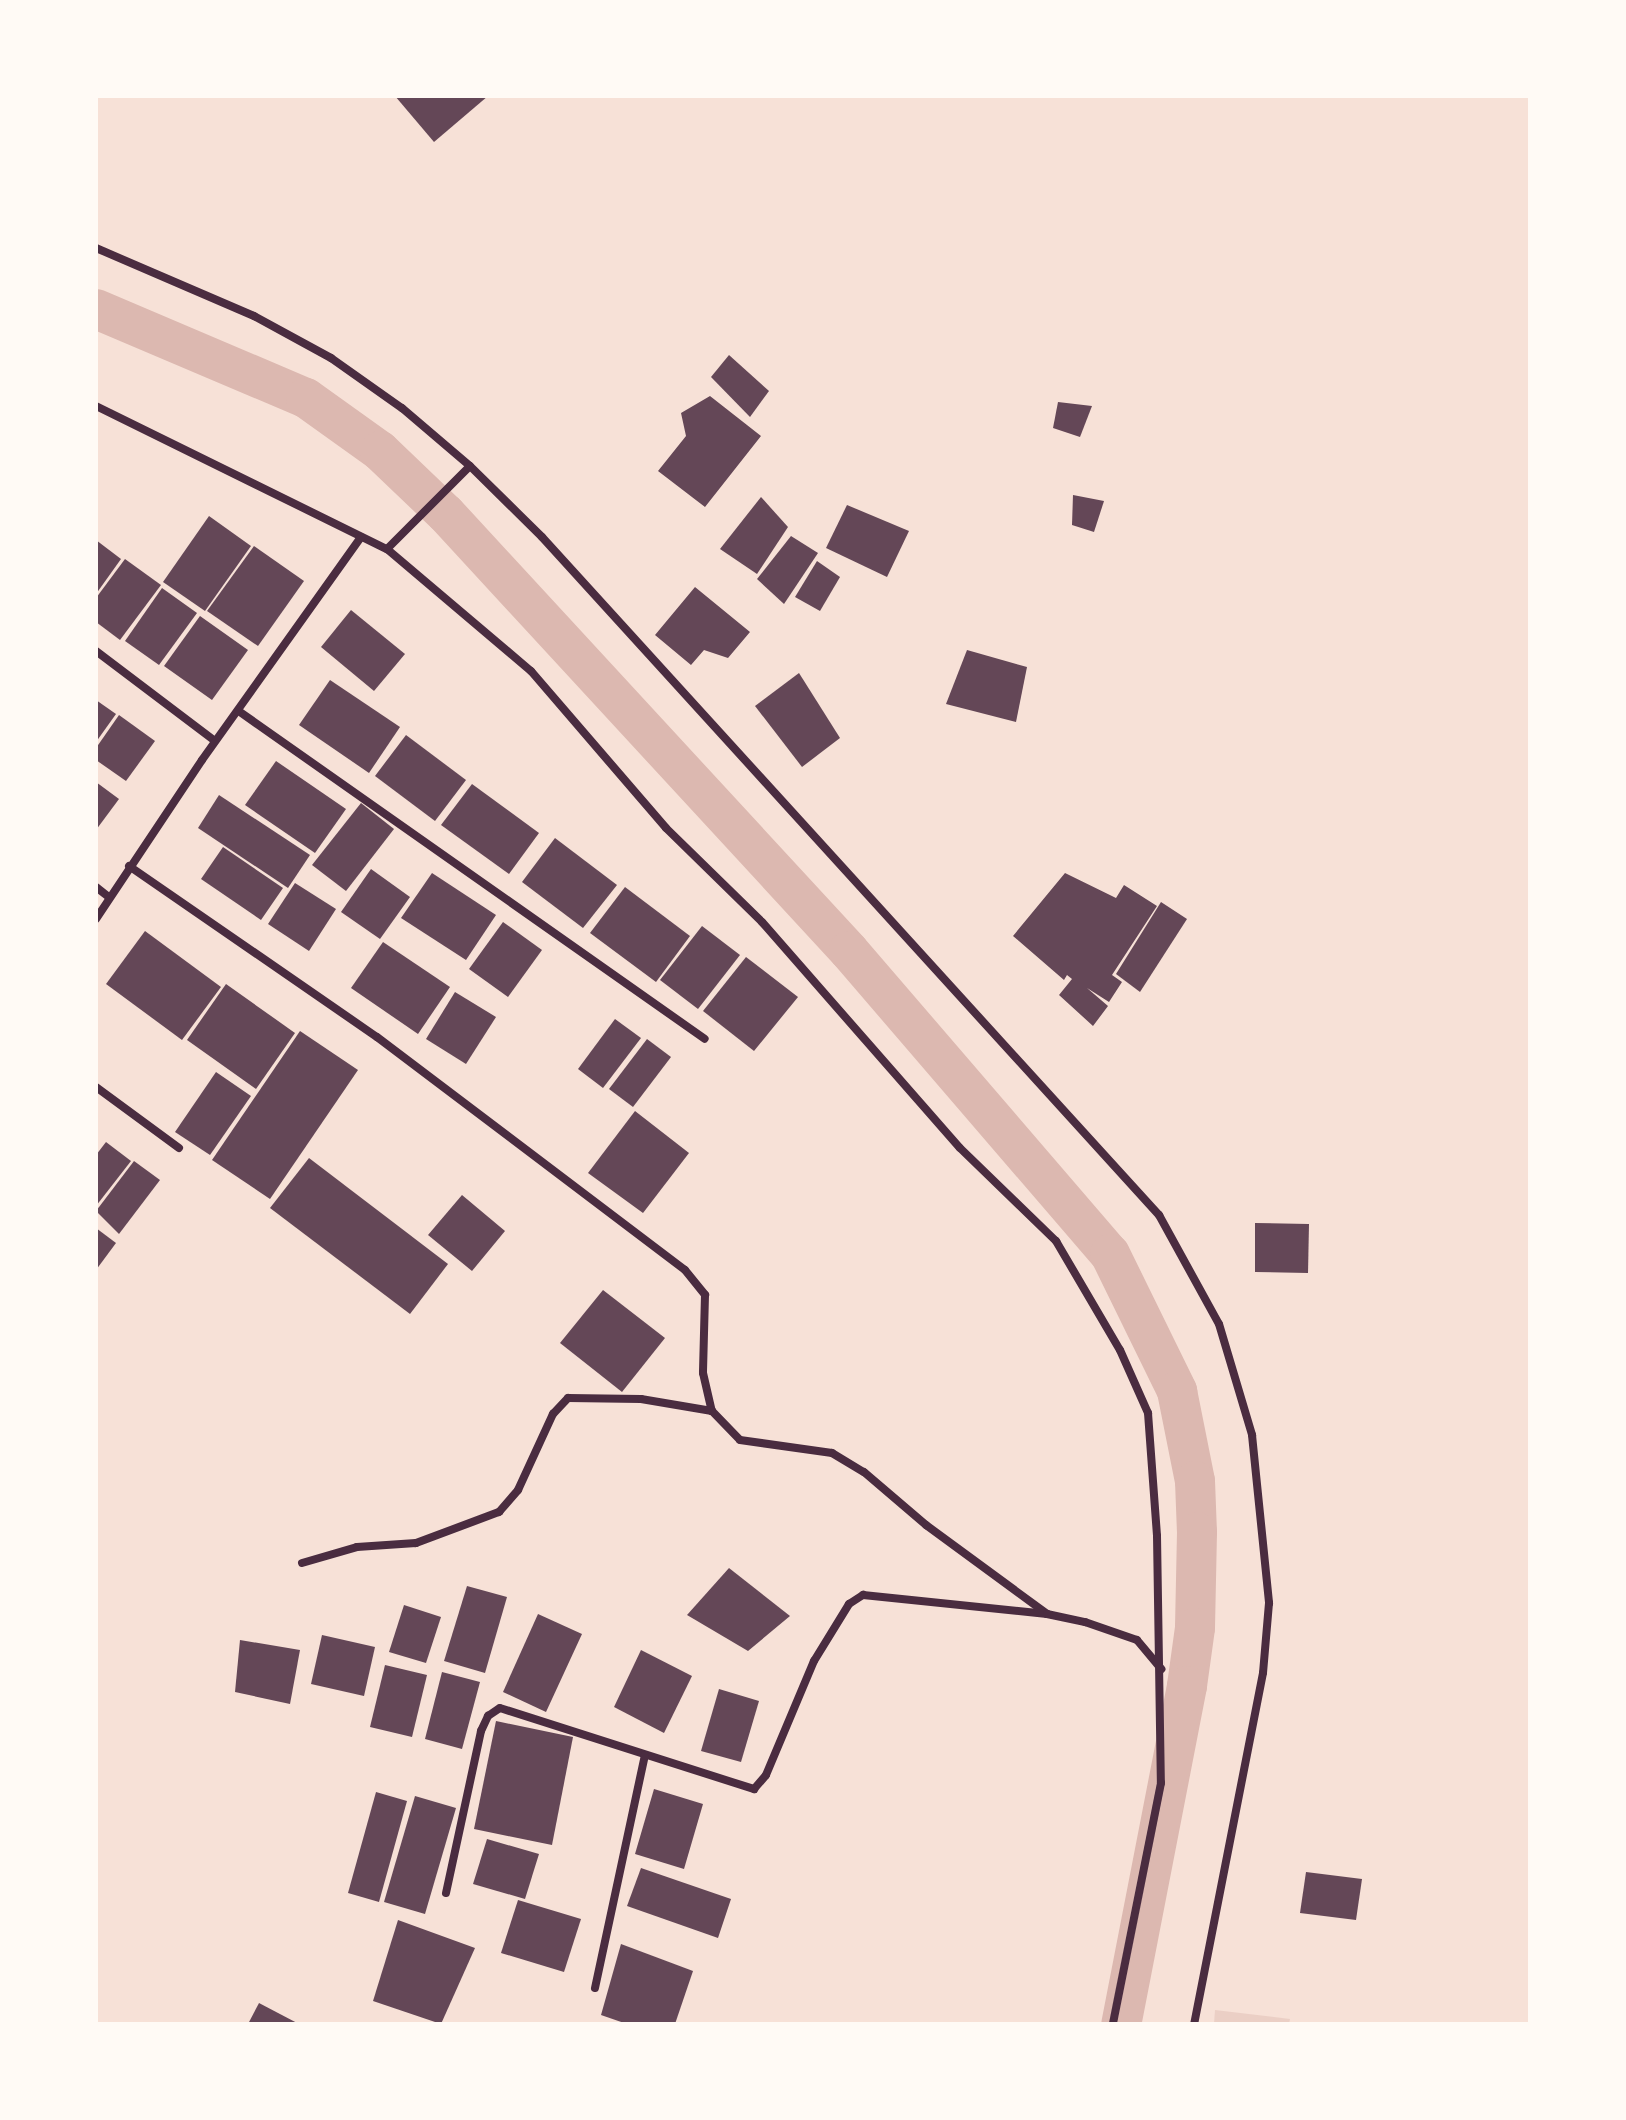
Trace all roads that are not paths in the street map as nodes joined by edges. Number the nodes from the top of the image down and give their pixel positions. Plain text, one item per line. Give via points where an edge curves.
1 (96, 248) edge
2 (96, 406) edge
3 (470, 466) junction
4 (361, 537) junction
5 (387, 549) junction
6 (96, 651) edge
7 (240, 712) junction
8 (215, 741) junction
9 (129, 866) junction
10 (96, 887) edge
11 (109, 897) junction
12 (96, 919) edge
13 (705, 1039) dead end
14 (96, 1087) edge
15 (179, 1148) dead end
16 (712, 1411) junction
17 (302, 1563) dead end
18 (1047, 1614) junction
19 (1161, 1669) junction
20 (645, 1755) junction
21 (446, 1893) dead end
22 (595, 1988) dead end
23 (1113, 2024) edge
24 (1194, 2024) edge

1 - 3 street via 254,316 331,358 402,408
2 - 4 street
3 - 5 street
3 - 24 street via 553,549 1159,1215 1219,1324 1252,1435 1269,1603 1263,1673
4 - 5 street
4 - 7 street
5 - 19 street via 531,671 666,828 762,922 960,1148 1056,1241 1120,1350 1148,1413
6 - 8 street
7 - 8 street
7 - 13 street
8 - 9 street
9 - 11 street
9 - 16 street via 377,1037 685,1270 705,1295 703,1373
10 - 11 street
11 - 12 street
14 - 15 street
16 - 17 street via 641,1399 568,1398 553,1414 518,1490 499,1512 416,1543 357,1547
16 - 18 street via 749,1445 832,1453 864,1472
18 - 19 street via 1137,1640
18 - 20 street via 863,1595 849,1604 814,1661 759,1787 728,1783
19 - 23 street via 1161,1783
20 - 21 street via 510,1708 488,1716
20 - 22 street

